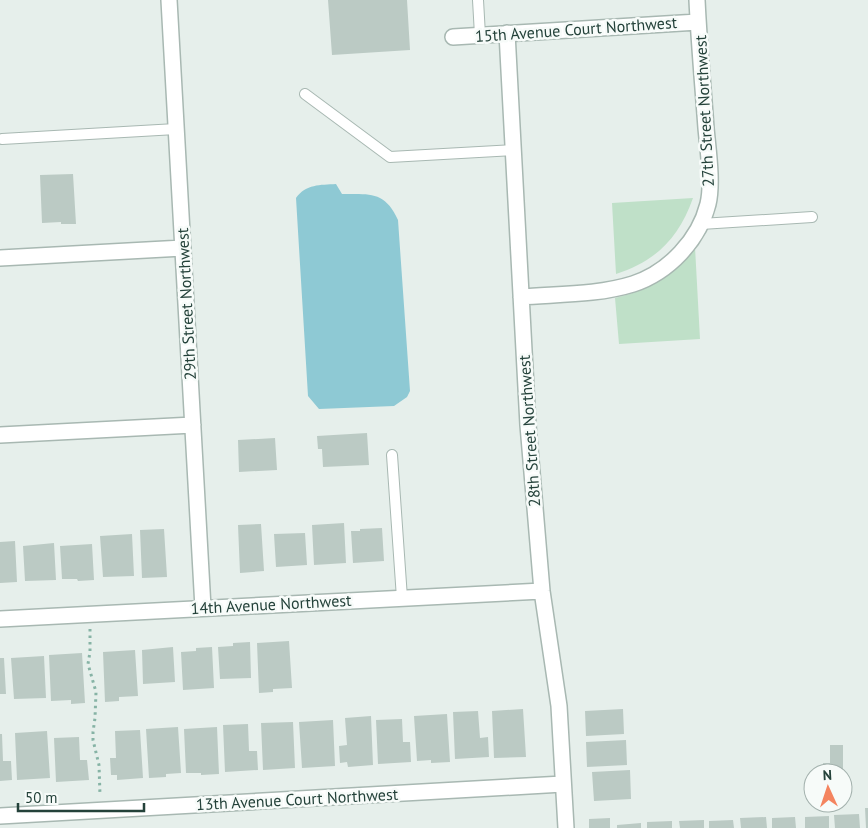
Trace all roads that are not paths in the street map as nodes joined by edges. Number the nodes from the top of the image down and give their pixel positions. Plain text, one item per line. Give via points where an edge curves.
1 (169, 0) edge
2 (478, 0) edge
3 (697, 0) edge
4 (698, 22) junction
5 (507, 33) junction
6 (480, 35) junction
7 (453, 37) dead end
8 (305, 94) dead end
9 (176, 129) junction
10 (2, 139) dead end
11 (513, 150) junction
12 (812, 217) dead end
13 (701, 224) junction
14 (183, 248) junction
15 (0, 258) edge
16 (521, 297) junction
17 (193, 425) junction
18 (0, 435) edge
19 (392, 455) dead end
20 (542, 591) junction
21 (402, 598) junction
22 (203, 608) junction
23 (0, 619) edge
24 (563, 784) junction
25 (0, 816) edge
26 (20, 821) edge
27 (566, 828) edge

1 - 9 street, 29th Street Northwest
2 - 6 lane
3 - 4 street, 27th Street Northwest
4 - 5 street, 15th Avenue Court Northwest
4 - 13 street, 27th Street Northwest via 709,164 708,203
5 - 6 street, 15th Avenue Court Northwest
5 - 11 street, 28th Street Northwest
6 - 7 street, 15th Avenue Court Northwest
8 - 11 lane via 390,157
9 - 10 lane
9 - 14 street, 29th Street Northwest
11 - 16 street, 28th Street Northwest
12 - 13 lane
13 - 16 street, 27th Street Northwest via 686,247 664,268 634,284
14 - 15 street
14 - 17 street, 29th Street Northwest
16 - 20 street, 28th Street Northwest
17 - 18 street
17 - 22 street, 29th Street Northwest
19 - 21 lane
20 - 21 street, 14th Avenue Northwest
20 - 24 street, 28th Street Northwest via 559,706
21 - 22 street, 14th Avenue Northwest
22 - 23 street, 14th Avenue Northwest
24 - 26 street, 13th Avenue Court Northwest via 101,810
24 - 27 street, 28th Street Northwest
25 - 26 street, 13th Avenue Court Northwest

